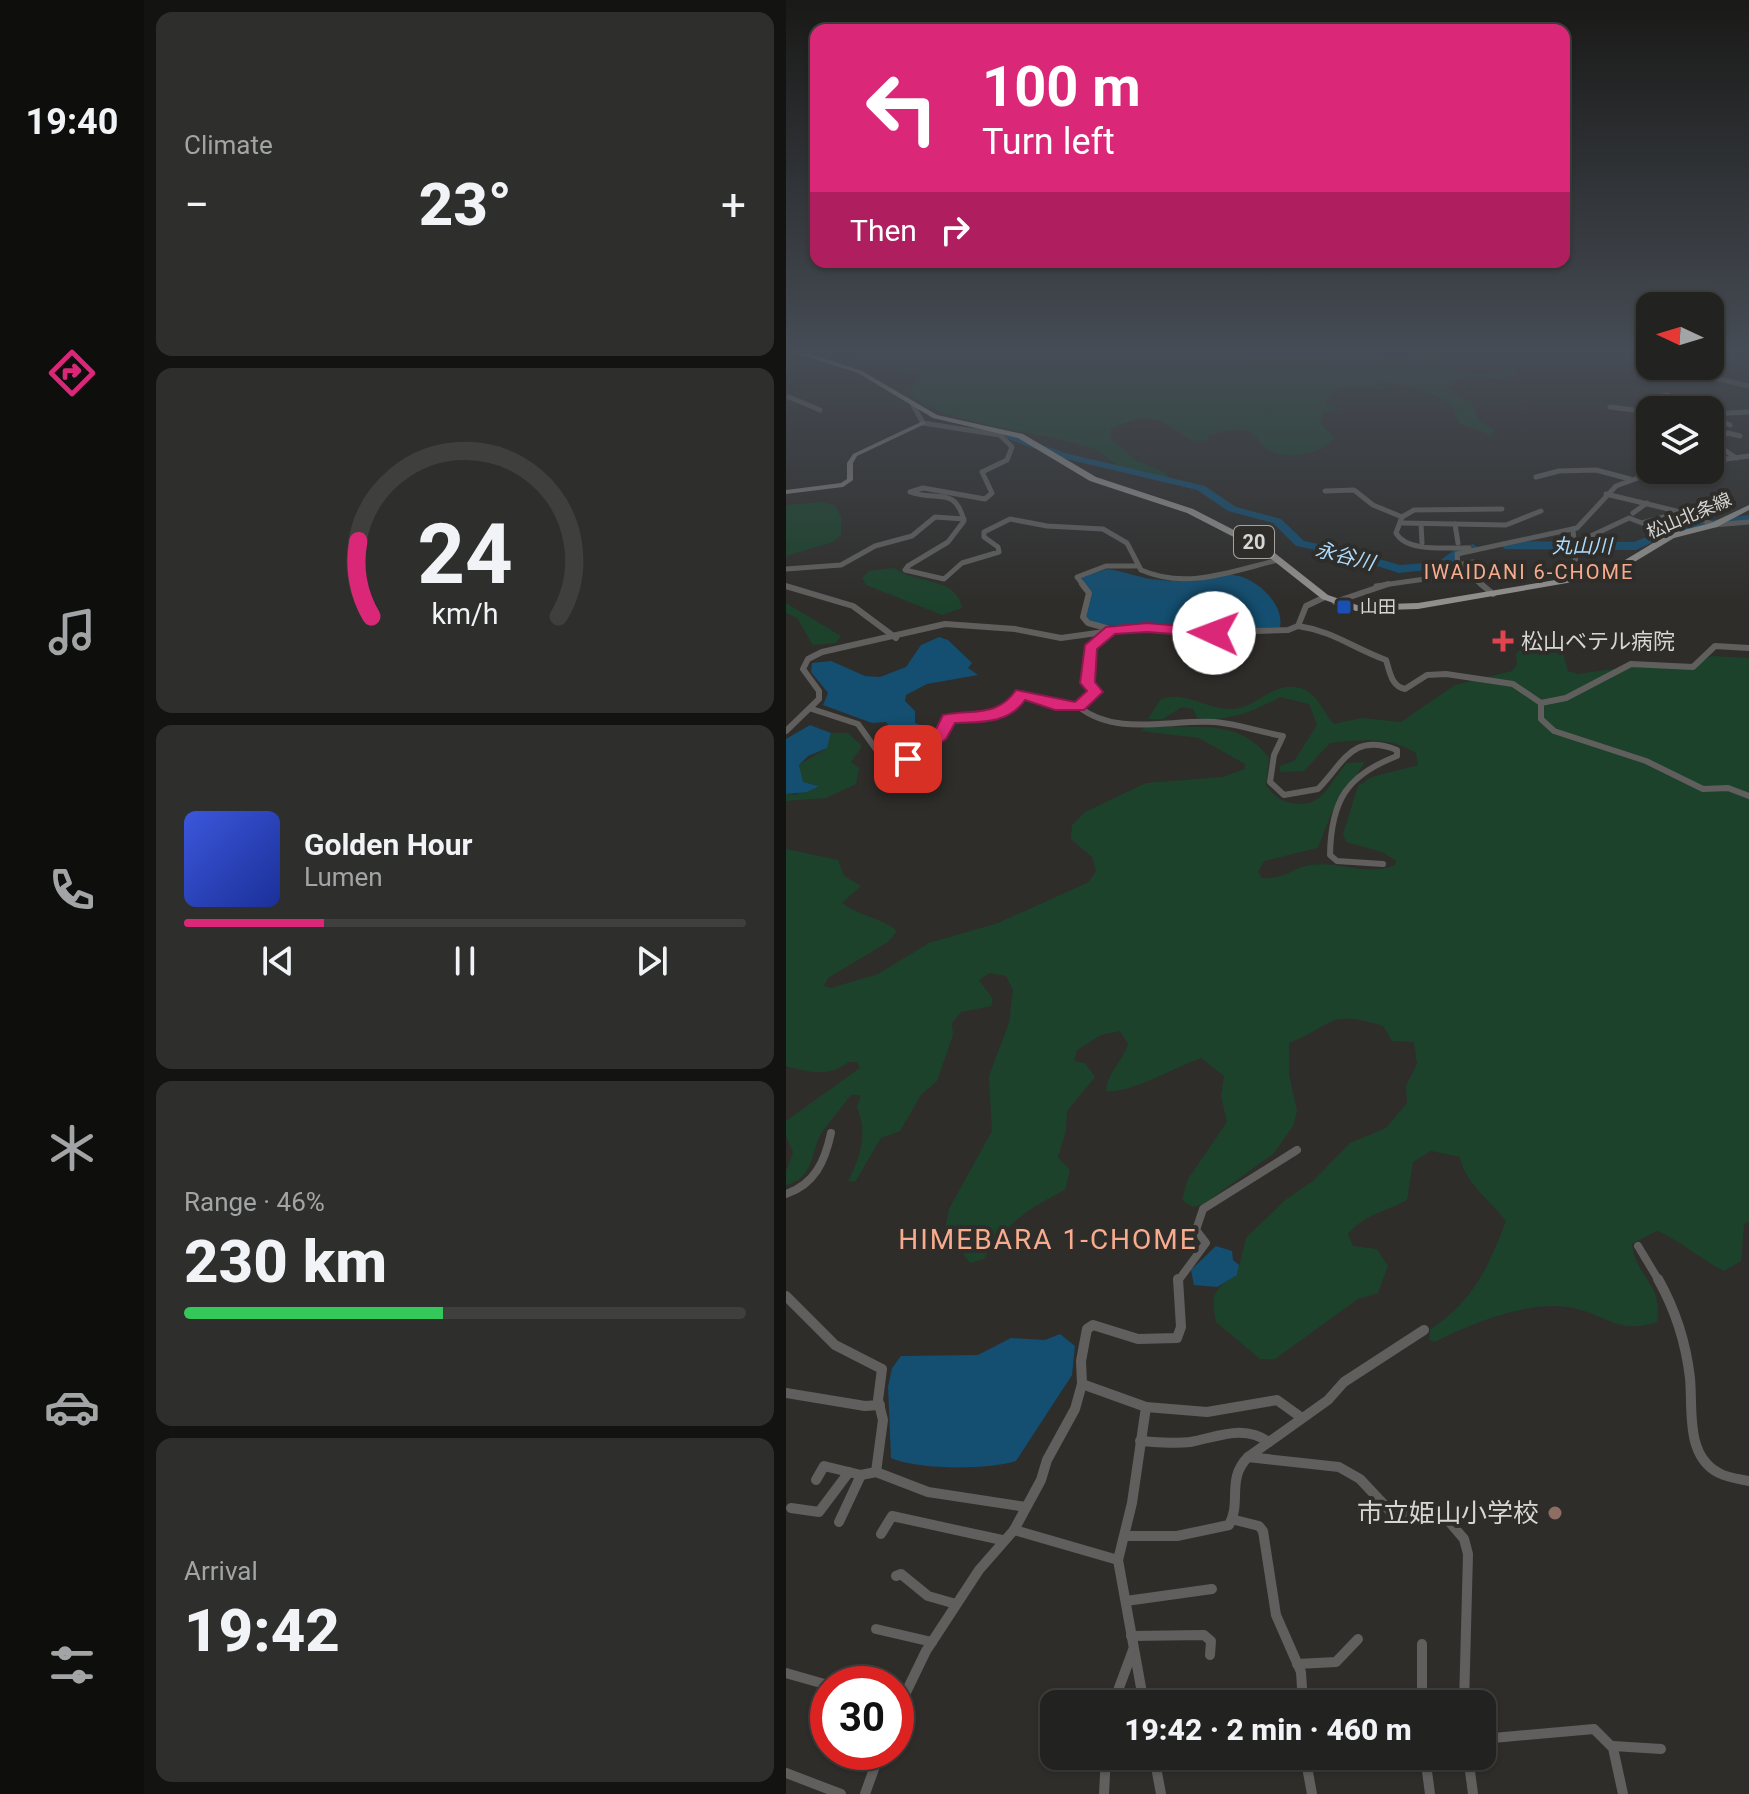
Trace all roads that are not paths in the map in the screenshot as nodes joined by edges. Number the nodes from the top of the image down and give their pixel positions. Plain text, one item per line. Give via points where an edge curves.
1 (894, 437) edge
2 (1002, 437) edge
3 (1021, 437) edge
4 (1724, 449) edge
5 (1749, 456) edge
6 (1736, 458) junction
7 (1724, 459) edge
8 (1536, 477) dead end
9 (1636, 479) edge
10 (1632, 480) junction
11 (1325, 491) dead end
12 (786, 492) edge
13 (1606, 494) junction
14 (1655, 497) dead end
15 (1648, 503) junction
16 (1749, 507) edge
17 (1502, 509) dead end
18 (1541, 511) dead end
19 (1680, 511) junction
20 (1633, 513) dead end
21 (964, 519) junction
22 (1402, 520) junction
23 (1749, 522) edge
24 (1421, 524) junction
25 (1455, 524) junction
26 (1491, 525) junction
27 (1714, 525) junction
28 (1573, 529) junction
29 (1493, 537) dead end
30 (1422, 543) dead end
31 (1458, 543) dead end
32 (1576, 543) junction
33 (1471, 549) junction
34 (1278, 560) junction
35 (1473, 562) dead end
36 (1458, 565) junction
37 (1138, 566) junction
38 (786, 569) edge
39 (1467, 573) junction
40 (1577, 579) junction
41 (786, 586) edge
42 (1493, 594) junction
43 (1325, 597) junction
44 (1335, 602) junction
45 (1298, 626) junction
46 (1111, 630) junction
47 (1251, 632) junction
48 (1182, 633) junction
49 (896, 638) junction
50 (1749, 648) edge
51 (1541, 703) junction
52 (1079, 707) junction
53 (812, 709) junction
54 (786, 731) edge
55 (1749, 796) edge
56 (1383, 864) dead end
57 (831, 1133) dead end
58 (1297, 1150) dead end
59 (786, 1194) edge
60 (1638, 1246) dead end
61 (786, 1296) edge
62 (1424, 1330) dead end
63 (1082, 1384) junction
64 (786, 1393) edge
65 (880, 1405) junction
66 (1146, 1407) junction
67 (1302, 1418) junction
68 (1140, 1441) junction
69 (1269, 1442) junction
70 (1248, 1457) junction
71 (876, 1472) junction
72 (855, 1474) junction
73 (816, 1480) dead end
74 (1749, 1481) edge
75 (1026, 1507) junction
76 (791, 1508) dead end
77 (1235, 1520) junction
78 (839, 1522) dead end
79 (1014, 1530) junction
80 (881, 1534) dead end
81 (1125, 1536) junction
82 (1003, 1540) junction
83 (1118, 1560) junction
84 (896, 1576) dead end
85 (1212, 1589) dead end
86 (1126, 1601) junction
87 (956, 1604) junction
88 (876, 1629) dead end
89 (1131, 1636) junction
90 (1358, 1639) dead end
91 (932, 1642) junction
92 (1422, 1644) dead end
93 (1133, 1650) junction
94 (1210, 1655) dead end
95 (1297, 1664) junction
96 (786, 1673) edge
97 (914, 1675) edge
98 (810, 1680) edge
99 (1118, 1690) edge
100 (1141, 1690) edge
101 (1301, 1690) edge
102 (1422, 1690) edge
103 (1464, 1690) edge
104 (1496, 1737) edge
105 (1613, 1746) junction
106 (1661, 1749) dead end
107 (874, 1770) edge
108 (1105, 1770) edge
109 (1157, 1770) edge
110 (1308, 1770) edge
111 (1427, 1770) edge
112 (1470, 1770) edge
113 (786, 1773) edge
114 (841, 1794) edge
115 (865, 1794) edge
116 (1104, 1794) edge
117 (1161, 1794) edge
118 (1312, 1794) edge
119 (1430, 1794) edge
120 (1473, 1794) edge
121 (1623, 1794) edge

1 - 12 street via 855,455 850,480 843,485
2 - 21 street via 1012,447 1007,460 982,472 992,493 985,499 923,488 910,492 953,499
3 - 34 main road, 松山北条線 / 20 via 1093,479 1190,511
4 - 6 street
5 - 6 street
6 - 7 street
8 - 10 street via 1545,472 1600,471
9 - 10 street
10 - 13 street
11 - 22 street via 1354,490
13 - 15 street
13 - 28 street via 1590,518
14 - 15 street
15 - 19 street
15 - 20 street
16 - 27 main road, 松山北条線 / 20
17 - 22 street via 1414,510
18 - 26 street via 1506,525
19 - 27 street
19 - 32 street via 1642,523 1629,518
21 - 37 street via 948,542 906,571 940,580 952,576 962,563 993,556 998,547 984,532 1010,519 1110,532 1127,543
21 - 38 street via 935,517 916,534 836,567
22 - 24 street
22 - 33 street via 1396,533 1408,544
23 - 27 street
24 - 25 street
24 - 30 street
25 - 26 street
25 - 31 street
26 - 29 street
27 - 40 main road, 松山北条線 / 20 via 1671,536 1612,570
28 - 32 street
28 - 33 street
32 - 40 street
33 - 36 street via 1455,557
34 - 37 street via 1181,579 1146,574
34 - 43 main road, 松山北条線 / 20
35 - 36 street
36 - 39 street
37 - 46 street via 1121,564 1077,577 1089,593 1083,617
39 - 42 street
39 - 44 street via 1378,585
40 - 42 main road, 松山北条線 / 20
41 - 49 street via 853,606
42 - 44 main road, 松山北条線 / 20 via 1387,610
43 - 44 main road, 松山北条線 / 20
43 - 45 street via 1306,606
45 - 47 street
45 - 51 street via 1327,630 1386,660 1400,688 1427,675 1446,674 1513,684
46 - 48 street
46 - 49 street via 1061,638 945,624
46 - 52 street via 1090,648 1087,683 1096,692
47 - 48 street
47 - 48 street via 1234,645 1215,649
49 - 53 street via 827,650 808,659 803,672 820,695
50 - 51 street via 1715,646 1688,668 1632,664 1565,700
51 - 55 street via 1541,719 1554,731 1646,761 1703,789 1728,788
52 - 53 street via 1021,693 1013,706 992,716 949,719 935,740 895,763 885,762 862,725
52 - 56 street via 1102,720 1168,726 1207,722 1283,736 1270,782 1284,795 1318,789 1352,750 1392,747 1397,756 1355,777 1335,815 1329,845 1337,861
53 - 54 street
57 - 59 street via 819,1171 809,1184
58 - 63 street via 1203,1209 1196,1230 1206,1243 1178,1279 1177,1338 1138,1339 1090,1326 1081,1361
60 - 74 street via 1679,1325 1690,1378 1691,1428 1702,1456 1718,1473
61 - 65 street via 835,1345 882,1369
62 - 67 street via 1344,1382
63 - 66 street
63 - 75 street
64 - 65 street
65 - 71 street
66 - 67 street via 1207,1412 1277,1400
66 - 68 street
67 - 69 street
68 - 69 street via 1178,1443 1236,1432
68 - 81 street
69 - 70 street
70 - 77 street via 1234,1475
70 - 103 street via 1339,1467 1360,1479 1390,1511 1447,1519 1464,1539 1468,1554
71 - 72 street
71 - 75 street via 892,1481 981,1502
72 - 73 street via 824,1466
72 - 76 street via 819,1512
72 - 78 street
75 - 79 street
77 - 81 street via 1177,1536
77 - 95 street via 1263,1531 1276,1615
79 - 82 street
79 - 83 street
80 - 82 street via 892,1516
81 - 83 street
82 - 87 street
83 - 86 street
84 - 87 street via 906,1576 928,1596
85 - 86 street
86 - 89 street
87 - 91 street
88 - 91 street
89 - 93 street
89 - 94 street via 1204,1635 1211,1641
90 - 95 street via 1336,1662
91 - 97 street
92 - 102 street
93 - 99 street
93 - 100 street
95 - 101 street
96 - 98 street
104 - 105 street via 1584,1728 1603,1733
105 - 106 street
105 - 121 street
107 - 115 street
108 - 116 street
109 - 117 street
110 - 118 street
111 - 119 street
112 - 120 street
113 - 114 street via 806,1777 821,1791

